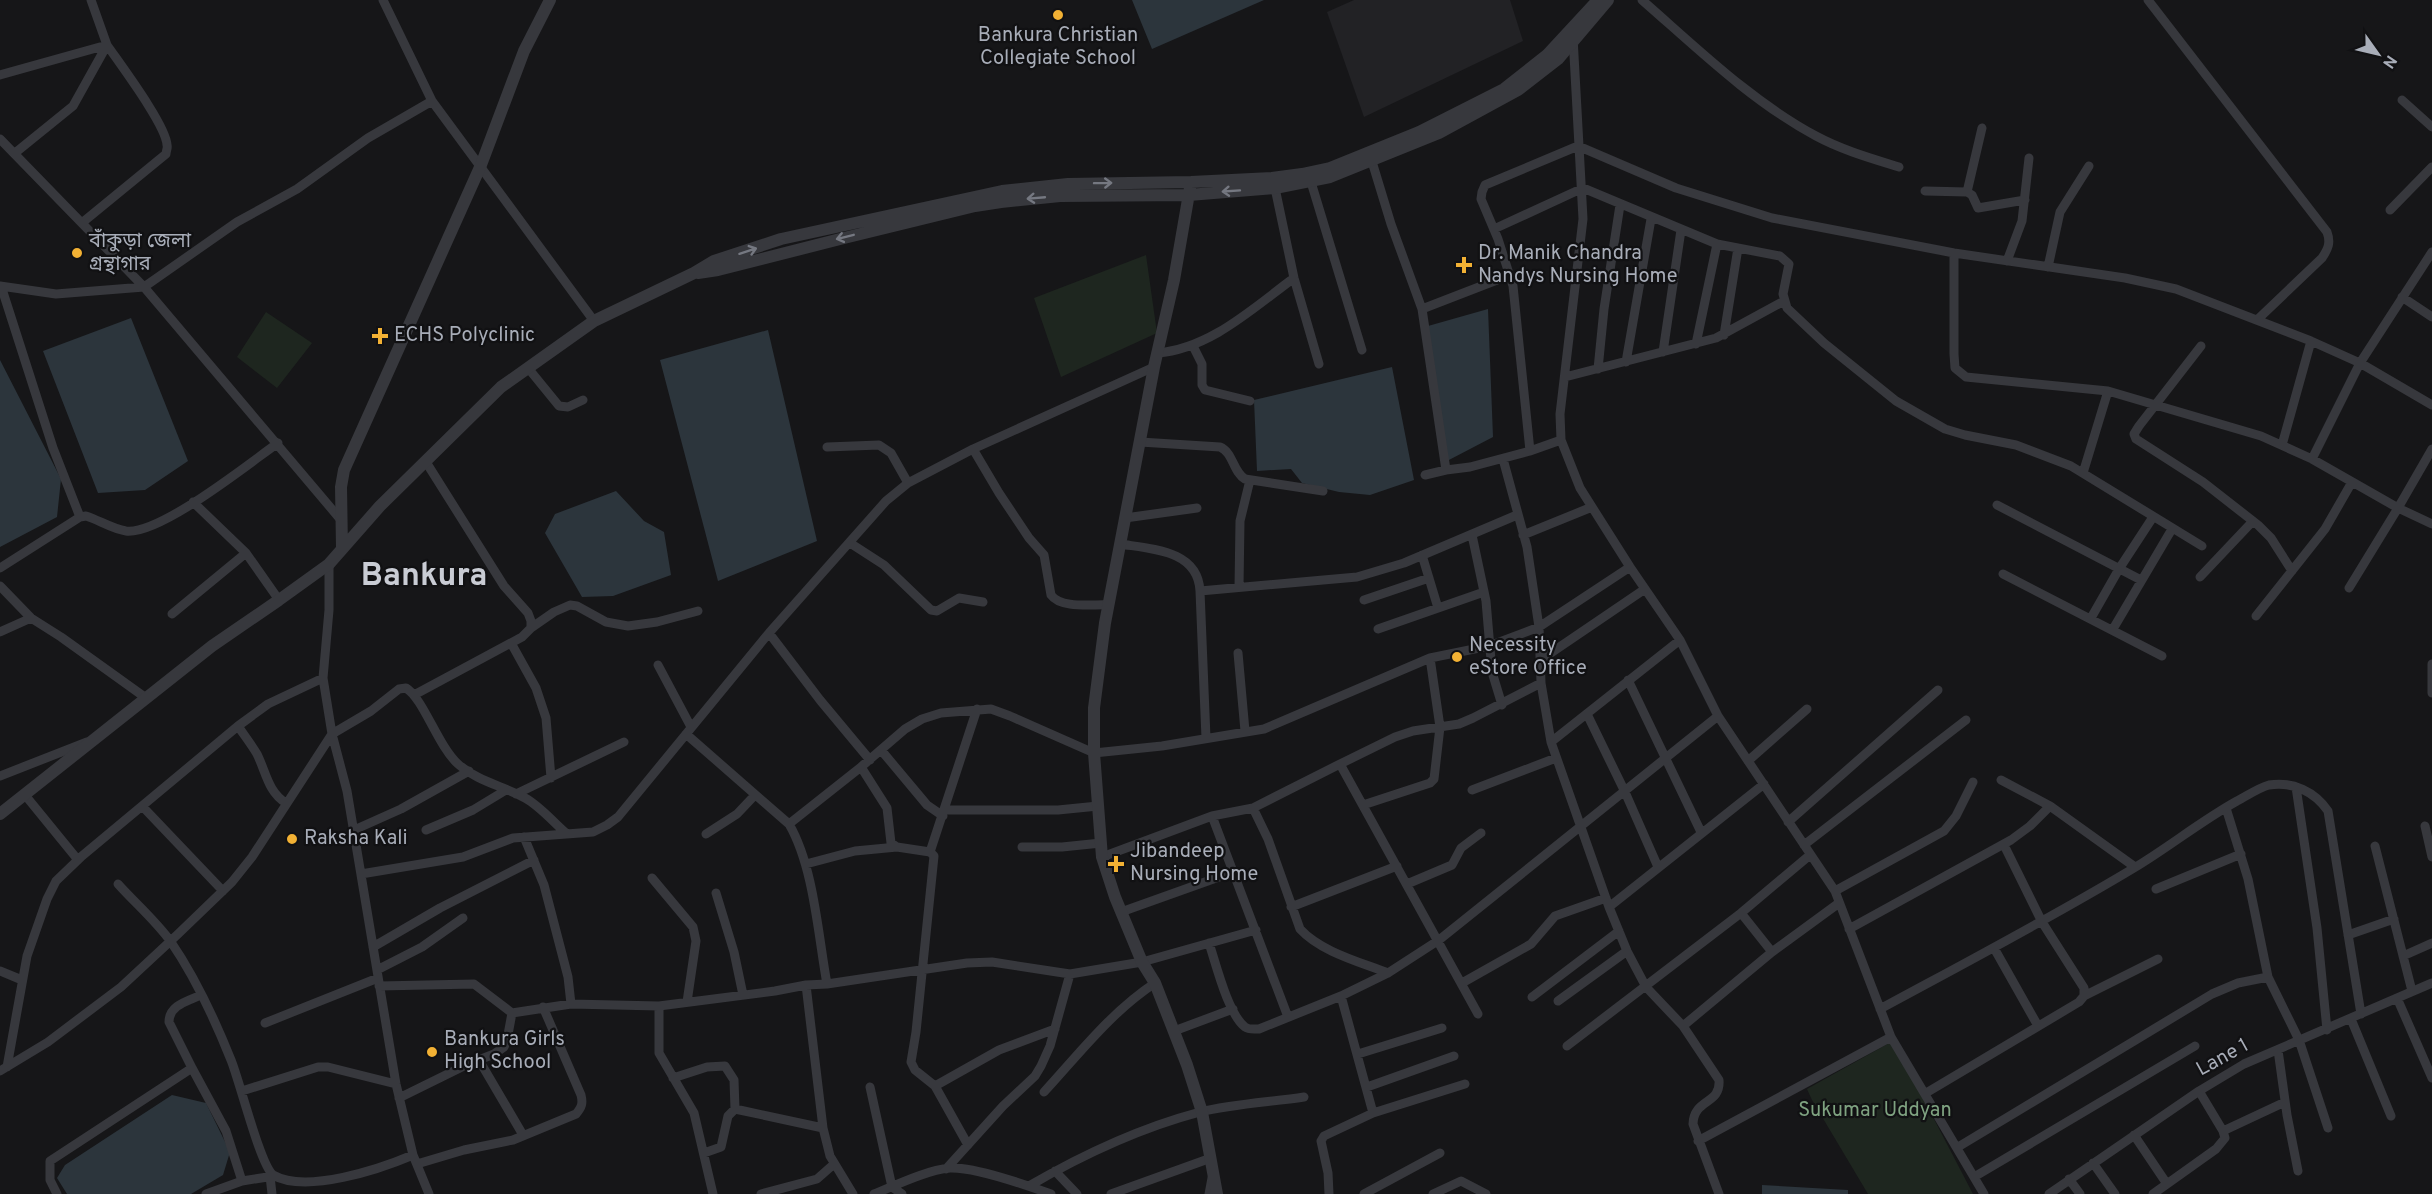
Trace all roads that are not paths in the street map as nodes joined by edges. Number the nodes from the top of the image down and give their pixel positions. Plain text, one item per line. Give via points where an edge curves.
1 (91, 0) edge
2 (383, 0) edge
3 (550, 0) edge
4 (1598, 0) edge
5 (1608, 0) edge
6 (1642, 0) edge
7 (2148, 0) edge
8 (1573, 36) junction
9 (107, 45) junction
10 (0, 75) edge
11 (2402, 100) dead end
12 (432, 101) junction
13 (2432, 127) edge
14 (1983, 128) dead end
15 (0, 139) edge
16 (1578, 146) junction
17 (15, 153) junction
18 (1371, 157) junction
19 (2030, 158) dead end
20 (481, 165) junction
21 (1899, 166) dead end
22 (2090, 166) dead end
23 (2432, 167) edge
24 (1311, 182) junction
25 (1190, 188) junction
26 (1275, 188) junction
27 (1583, 189) junction
28 (1925, 190) dead end
29 (1967, 192) junction
30 (2025, 200) junction
31 (1620, 205) junction
32 (2390, 210) dead end
33 (1651, 219) junction
34 (83, 222) junction
35 (1494, 229) junction
36 (1681, 230) junction
37 (1717, 244) junction
38 (1738, 248) junction
39 (1954, 253) junction
40 (2431, 256) edge
41 (2007, 261) junction
42 (2048, 267) junction
43 (1510, 275) junction
44 (1294, 278) junction
45 (1, 286) edge
46 (144, 287) junction
47 (2402, 297) junction
48 (1784, 301) junction
49 (1422, 309) junction
50 (2432, 316) edge
51 (2257, 320) junction
52 (594, 321) junction
53 (1724, 335) junction
54 (2311, 341) junction
55 (1696, 344) junction
56 (2201, 345) dead end
57 (1193, 346) junction
58 (1362, 350) dead end
59 (1663, 352) junction
60 (1157, 353) junction
61 (1626, 362) junction
62 (2360, 363) junction
63 (1319, 364) dead end
64 (1154, 367) junction
65 (528, 368) junction
66 (1598, 369) junction
67 (1564, 377) junction
68 (2108, 391) junction
69 (583, 400) dead end
70 (1250, 401) dead end
71 (2156, 405) junction
72 (2432, 405) edge
73 (1561, 440) junction
74 (1140, 442) junction
75 (278, 443) junction
76 (2282, 446) junction
77 (827, 447) dead end
78 (972, 449) junction
79 (2432, 449) edge
80 (1530, 451) junction
81 (1503, 459) junction
82 (2312, 459) junction
83 (426, 462) junction
84 (1446, 470) junction
85 (2083, 472) junction
86 (1425, 475) dead end
87 (1250, 480) junction
88 (2352, 482) junction
89 (908, 483) junction
90 (1323, 491) dead end
91 (193, 502) junction
92 (1997, 505) dead end
93 (1592, 507) junction
94 (1197, 508) dead end
95 (2398, 508) junction
96 (1517, 515) junction
97 (80, 516) junction
98 (2153, 517) junction
99 (1125, 518) junction
100 (341, 520) junction
101 (2253, 521) junction
102 (2432, 524) edge
103 (2172, 529) junction
104 (1472, 535) junction
105 (1523, 535) junction
106 (850, 543) junction
107 (1120, 544) junction
108 (2202, 546) dead end
109 (342, 548) junction
110 (246, 553) junction
111 (1422, 555) junction
112 (329, 564) junction
113 (1630, 567) junction
114 (0, 568) edge
115 (2119, 569) junction
116 (2292, 571) junction
117 (2003, 574) dead end
118 (2200, 577) dead end
119 (1429, 578) junction
120 (2141, 580) junction
121 (0, 586) edge
122 (1239, 587) junction
123 (2349, 588) dead end
124 (1645, 589) junction
125 (1200, 591) junction
126 (1484, 592) junction
127 (279, 600) junction
128 (1364, 600) dead end
129 (983, 602) dead end
130 (1109, 605) junction
131 (1437, 608) junction
132 (698, 611) dead end
133 (172, 614) dead end
134 (2256, 616) dead end
135 (31, 618) junction
136 (2091, 618) junction
137 (1539, 627) junction
138 (531, 628) junction
139 (1378, 629) dead end
140 (2113, 629) junction
141 (0, 632) edge
142 (769, 633) junction
143 (1680, 640) junction
144 (511, 644) junction
145 (1489, 646) junction
146 (1238, 653) dead end
147 (2162, 656) dead end
148 (1430, 658) junction
149 (1539, 661) junction
150 (2432, 664) edge
151 (658, 665) dead end
152 (323, 678) junction
153 (1628, 680) junction
154 (1541, 683) junction
155 (1938, 690) dead end
156 (2432, 693) edge
157 (414, 694) junction
158 (146, 698) junction
159 (1502, 705) junction
160 (977, 709) junction
161 (1807, 709) dead end
162 (1587, 714) junction
163 (1718, 716) junction
164 (1966, 720) dead end
165 (238, 726) junction
166 (1440, 727) junction
167 (688, 730) junction
168 (1245, 732) junction
169 (332, 734) junction
170 (98, 737) junction
171 (1206, 738) junction
172 (624, 742) dead end
173 (1551, 742) junction
174 (881, 750) junction
175 (1094, 753) junction
176 (1556, 758) junction
177 (1665, 758) junction
178 (870, 760) junction
179 (1748, 761) junction
180 (1340, 764) junction
181 (861, 767) junction
182 (469, 771) junction
183 (0, 776) edge
184 (551, 778) junction
185 (2001, 780) dead end
186 (1973, 782) dead end
187 (1764, 784) junction
188 (2296, 787) junction
189 (506, 790) junction
190 (1472, 790) dead end
191 (1626, 792) junction
192 (516, 794) junction
193 (26, 795) junction
194 (755, 795) junction
195 (286, 803) junction
196 (141, 806) junction
197 (1098, 806) junction
198 (1363, 806) junction
199 (2050, 806) junction
200 (1253, 808) junction
201 (2226, 808) junction
202 (944, 813) junction
203 (0, 814) edge
204 (1212, 816) junction
205 (1788, 822) junction
206 (789, 824) junction
207 (1582, 826) junction
208 (2426, 826) dead end
209 (354, 830) junction
210 (426, 830) dead end
211 (1701, 832) junction
212 (1481, 833) dead end
213 (567, 834) junction
214 (706, 834) dead end
215 (524, 837) junction
216 (1101, 843) junction
217 (2004, 844) junction
218 (1804, 845) junction
219 (2375, 846) dead end
220 (897, 847) junction
221 (1022, 847) dead end
222 (930, 852) junction
223 (2241, 854) junction
224 (1810, 855) junction
225 (1102, 857) junction
226 (2432, 857) edge
227 (78, 860) junction
228 (534, 860) junction
229 (806, 864) junction
230 (1397, 866) junction
231 (1658, 867) junction
232 (2135, 867) junction
233 (1233, 872) junction
234 (361, 874) junction
235 (652, 878) dead end
236 (118, 884) dead end
237 (1407, 884) junction
238 (2156, 889) dead end
239 (223, 891) junction
240 (1835, 891) junction
241 (716, 893) dead end
242 (1608, 902) junction
243 (1839, 903) junction
244 (1291, 907) junction
245 (1121, 912) junction
246 (1741, 913) junction
247 (463, 918) dead end
248 (2394, 919) junction
249 (2042, 922) junction
250 (1849, 929) junction
251 (1256, 930) junction
252 (1619, 931) junction
253 (2348, 935) junction
254 (1438, 940) junction
255 (170, 941) junction
256 (1209, 943) junction
257 (2432, 943) edge
258 (373, 946) junction
259 (1994, 948) junction
260 (1628, 951) junction
261 (1772, 952) junction
262 (2403, 956) junction
263 (2158, 959) dead end
264 (1142, 962) junction
265 (921, 969) junction
266 (0, 971) edge
267 (1388, 973) junction
268 (1070, 974) junction
269 (2268, 977) junction
270 (378, 978) junction
271 (22, 980) junction
272 (1155, 983) junction
273 (1462, 983) junction
274 (2432, 983) edge
275 (827, 984) junction
276 (806, 985) junction
277 (1646, 987) junction
278 (2412, 991) junction
279 (201, 995) junction
280 (743, 995) junction
281 (1341, 996) junction
282 (2084, 996) junction
283 (1532, 997) dead end
284 (2397, 998) junction
285 (1558, 1001) dead end
286 (687, 1002) junction
287 (571, 1004) junction
288 (659, 1006) junction
289 (543, 1007) junction
290 (1233, 1009) junction
291 (1880, 1009) junction
292 (512, 1013) junction
293 (1478, 1014) dead end
294 (2361, 1014) junction
295 (1288, 1017) junction
296 (2351, 1019) junction
297 (265, 1023) dead end
298 (1683, 1026) junction
299 (2038, 1026) junction
300 (1055, 1029) junction
301 (1442, 1029) dead end
302 (2327, 1030) junction
303 (1174, 1031) junction
304 (1892, 1037) junction
305 (2300, 1041) junction
306 (1567, 1046) dead end
307 (2195, 1046) dead end
308 (2277, 1050) junction
309 (1358, 1054) junction
310 (1454, 1056) dead end
311 (478, 1060) junction
312 (192, 1068) junction
313 (4, 1069) edge
314 (673, 1077) junction
315 (2432, 1078) edge
316 (396, 1084) junction
317 (1465, 1084) dead end
318 (935, 1086) junction
319 (870, 1087) dead end
320 (1367, 1087) junction
321 (242, 1091) junction
322 (2199, 1091) junction
323 (1044, 1092) dead end
324 (1926, 1093) junction
325 (1304, 1096) dead end
326 (399, 1098) junction
327 (2284, 1102) junction
328 (735, 1109) junction
329 (1202, 1112) junction
330 (1374, 1113) junction
331 (2391, 1116) dead end
332 (823, 1128) junction
333 (2328, 1128) dead end
334 (2223, 1131) junction
335 (523, 1135) junction
336 (2134, 1136) junction
337 (1698, 1141) junction
338 (968, 1145) junction
339 (1958, 1147) junction
340 (704, 1153) junction
341 (1440, 1154) dead end
342 (1211, 1158) junction
343 (415, 1160) junction
344 (2093, 1163) junction
345 (834, 1164) junction
346 (946, 1169) junction
347 (1055, 1171) junction
348 (2298, 1172) dead end
349 (1212, 1175) junction
350 (272, 1176) junction
351 (1974, 1177) junction
352 (2069, 1179) junction
353 (242, 1181) junction
354 (2167, 1184) junction
355 (1029, 1186) junction
356 (892, 1187) junction
357 (57, 1194) edge
358 (206, 1194) edge
359 (272, 1194) edge
360 (429, 1194) edge
361 (714, 1194) edge
362 (761, 1194) edge
363 (853, 1194) edge
364 (874, 1194) edge
365 (902, 1194) edge
366 (1051, 1194) edge
367 (1077, 1194) edge
368 (1111, 1194) edge
369 (1209, 1194) edge
370 (1217, 1194) edge
371 (1329, 1194) edge
372 (1364, 1194) edge
373 (1433, 1194) edge
374 (1486, 1194) edge
375 (1719, 1194) edge
376 (1984, 1194) edge
377 (2049, 1194) edge
378 (2080, 1194) edge
379 (2115, 1194) edge
380 (2152, 1194) edge

1 - 9 street
2 - 12 street
3 - 20 street via 524,51
4 - 8 street
5 - 8 street
6 - 21 street via 1781,115 1856,154
7 - 51 street via 2330,239 2322,258
8 - 16 street
8 - 18 street via 1547,70 1518,90 1439,133
9 - 10 street
9 - 17 street via 73,106
9 - 34 street via 144,98 167,145 163,158
11 - 13 street
12 - 20 street
12 - 46 street via 368,138 297,189 237,222
14 - 29 street
15 - 17 street
16 - 27 street
16 - 35 street via 1485,185 1481,199
16 - 39 street via 1676,188 1772,218
17 - 34 street
18 - 24 street
18 - 25 street via 1302,174
18 - 49 street
19 - 30 street
20 - 52 street
20 - 100 street via 344,470
22 - 42 street via 2060,212
23 - 32 street
24 - 26 street
24 - 58 street
26 -> 25 street
25 - 52 street via 975,206 694,273
25 - 60 street
26 - 44 street
27 - 31 street
27 - 35 street
27 - 67 street via 1584,219
28 - 29 street
29 - 30 street via 1978,208
30 - 41 street via 2022,221
31 - 33 street
31 - 66 street
33 - 36 street
33 - 61 street
34 - 46 street
35 - 43 street
36 - 37 street
36 - 59 street
37 - 38 street
37 - 55 street
38 - 48 street via 1786,260 1789,272
38 - 53 street
39 - 41 street
39 - 68 street via 1954,368 1959,373 1966,377
40 - 47 street
41 - 42 street
42 - 51 street via 2151,282
43 - 49 street
43 - 80 street
44 - 57 street
44 - 63 street
45 - 46 street via 56,294
45 - 97 street via 53,448
46 - 75 street
47 - 50 street
47 - 62 street
48 - 53 street
48 - 85 street via 1824,343 1922,417 1945,429 2016,445
49 - 84 street
51 - 54 street
52 - 65 street
53 - 55 street
54 - 62 street
54 - 76 street
55 - 59 street
56 - 71 street
57 - 60 street
57 - 70 street via 1202,364 1205,390
59 - 61 street
60 - 64 street
61 - 66 street
62 - 72 street
62 - 82 street
64 - 74 street
64 - 78 street
65 - 69 street via 559,406
65 - 83 street via 501,387
66 - 67 street
67 - 73 street
68 - 71 street
68 - 85 street
71 - 76 street via 2261,436
71 - 101 street via 2134,434 2136,439 2203,482
73 - 80 street
73 - 93 street
74 - 87 street via 1220,447 1240,476
74 - 99 street
75 - 91 street
75 - 100 street
76 - 82 street
77 - 89 street via 879,445 891,453
78 - 89 street
78 - 130 street via 1044,555 1055,600
79 - 95 street
80 - 81 street
81 - 84 street
81 - 96 street
82 - 88 street
83 - 109 street
83 - 138 street via 504,586 528,613
84 - 86 street
85 - 98 street
87 - 90 street
87 - 122 street via 1240,521
88 - 95 street
88 - 116 street via 2325,529
89 - 106 street via 886,501
91 - 97 street via 173,516 126,531
91 - 110 street
92 - 115 street
93 - 105 street
93 - 113 street
94 - 99 street
95 - 102 street
95 - 123 street
96 - 104 street
96 - 105 street
97 - 114 street
98 - 103 street
98 - 115 street
99 - 107 street
100 - 109 street
101 - 116 street via 2271,538
101 - 118 street
103 - 108 street
103 - 120 street
104 - 111 street
104 - 126 street
105 - 137 street
106 - 129 street via 884,565 931,610 937,611 959,598
106 - 142 street
107 - 125 street via 1174,554 1195,570
107 - 130 street
109 - 112 street
110 - 127 street
110 - 133 street
111 - 119 street
111 - 122 street via 1357,577
112 - 127 street
112 - 152 street
113 - 124 street
113 - 137 street
115 - 120 street
115 - 136 street
116 - 134 street
117 - 136 street
119 - 128 street
119 - 131 street
120 - 140 street
121 - 135 street
122 - 125 street
124 - 143 street
124 - 149 street
125 - 171 street
126 - 131 street
126 - 145 street
127 - 158 street
130 - 175 street via 1094,708
131 - 139 street
132 - 138 street via 628,626 606,622 570,605
135 - 141 street
135 - 158 street
136 - 140 street
137 - 145 street
137 - 149 street
138 - 144 street
140 - 147 street
142 - 167 street
142 - 178 street
143 - 153 street
143 - 163 street
144 - 157 street
144 - 184 street via 542,704
145 - 148 street
145 - 159 street
146 - 168 street
148 - 166 street
148 - 168 street via 1277,724
149 - 154 street
150 - 156 street
151 - 167 street
152 - 165 street via 268,704
152 - 169 street
153 - 162 street
153 - 177 street
154 - 159 street
154 - 173 street
155 - 205 street
157 - 169 street via 406,688 399,689
157 - 182 street via 443,747
158 - 170 street
159 - 166 street via 1459,724
160 - 174 street via 922,719
160 - 175 street via 1010,716
160 - 202 street
161 - 179 street
162 - 173 street
162 - 191 street
163 - 177 street
163 - 179 street
164 - 218 street
165 - 195 street via 256,752 272,790
165 - 196 street
166 - 180 street via 1395,737
166 - 198 street via 1436,772 1430,783
167 - 194 street
167 - 213 street via 618,817 593,832
168 - 171 street
169 - 195 street
169 - 209 street
170 - 183 street
170 - 193 street
171 - 175 street
172 - 184 street
173 - 176 street
174 - 178 street
174 - 202 street via 927,805
175 - 197 street
176 - 190 street
176 - 207 street
177 - 191 street
177 - 211 street
178 - 181 street
179 - 187 street
180 - 198 street
180 - 200 street
181 - 206 street
181 - 220 street via 887,808 889,839
182 - 189 street
182 - 209 street
184 - 192 street
185 - 199 street
186 - 240 street via 1944,831
187 - 205 street
187 - 211 street
188 - 201 street via 2269,785
188 - 253 street via 2314,795 2328,811
188 - 302 street
189 - 192 street
189 - 210 street
191 - 207 street
191 - 231 street
192 - 213 street
193 - 203 street
193 - 227 street
194 - 206 street
194 - 214 street via 736,814
195 - 239 street via 252,857
196 - 227 street
196 - 239 street
197 - 202 street
197 - 216 street
198 - 230 street
199 - 217 street
199 - 232 street
200 - 204 street
200 - 244 street
201 - 223 street
201 - 232 street
202 - 222 street
204 - 225 street
204 - 233 street
205 - 218 street
206 - 229 street
207 - 242 street
207 - 254 street
208 - 226 street
209 - 234 street
211 - 231 street
212 - 237 street via 1461,848 1452,864
213 - 215 street
215 - 228 street
215 - 234 street via 462,857
216 - 221 street
216 - 225 street
217 - 249 street
217 - 250 street
218 - 224 street
219 - 248 street
220 - 222 street
220 - 229 street via 855,851
222 - 265 street via 934,856 933,879
223 - 238 street
223 - 269 street
224 - 240 street
224 - 246 street
225 - 245 street
227 - 271 street via 56,882 47,899
228 - 258 street
228 - 287 street via 568,977
229 - 275 street
230 - 237 street
230 - 244 street
231 - 242 street
232 - 249 street
233 - 245 street
233 - 251 street
234 - 258 street
235 - 286 street via 695,933
236 - 255 street
237 - 254 street
239 - 255 street
240 - 243 street
241 - 280 street
242 - 252 street
242 - 273 street via 1555,916 1531,944
243 - 250 street
243 - 261 street
244 - 267 street via 1307,937
245 - 264 street
246 - 261 street
246 - 277 street
247 - 270 street
248 - 253 street
248 - 262 street
249 - 259 street
249 - 282 street via 2084,988
250 - 291 street
251 - 256 street
251 - 295 street
252 - 260 street
252 - 283 street
253 - 294 street
254 - 267 street
254 - 273 street
255 - 279 street
255 - 313 street via 112,994
256 - 264 street
256 - 290 street
257 - 262 street
258 - 270 street
259 - 291 street
259 - 299 street
260 - 277 street
260 - 285 street
261 - 298 street
262 - 278 street
263 - 282 street
264 - 268 street
264 - 272 street
265 - 268 street via 992,962
265 - 275 street
265 - 318 street via 911,1062
266 - 271 street
267 - 281 street
268 - 300 street
269 - 305 street
269 - 339 street via 2212,994
270 - 292 street via 474,984
270 - 297 street
270 - 316 street
271 - 313 street
272 - 303 street
272 - 323 street via 1116,1012
273 - 293 street
274 - 278 street, Lane 1
275 - 276 street
276 - 280 street
276 - 332 street
277 - 298 street
277 - 306 street
278 - 284 street, Lane 1
279 - 312 street via 175,1007 169,1017
279 - 321 street
280 - 286 street
281 - 295 street
281 - 309 street
282 - 299 street
284 - 294 street, Lane 1
284 - 315 street
286 - 288 street
287 - 288 street
287 - 289 street
288 - 314 street via 659,1053
289 - 292 street
289 - 335 street via 583,1103 576,1114
290 - 295 street via 1250,1030
290 - 303 street
291 - 304 street
292 - 311 street via 504,1047
294 - 296 street, Lane 1
296 - 302 street, Lane 1
296 - 331 street
298 - 337 street via 1719,1080 1716,1096 1697,1107 1693,1115
299 - 324 street
300 - 318 street via 999,1050
300 - 338 street via 1047,1056 1035,1076
301 - 309 street
302 - 305 street, Lane 1
303 - 329 street
304 - 324 street
304 - 337 street
305 - 308 street, Lane 1
305 - 333 street
307 - 351 street
308 - 322 street, Lane 1
308 - 327 street
309 - 320 street
310 - 320 street
311 - 326 street
311 - 335 street
312 - 353 street via 226,1131
312 - 357 street via 50,1161 50,1180
314 - 328 street via 724,1066 734,1080
314 - 340 street via 694,1113
316 - 321 street via 318,1067
316 - 326 street
317 - 330 street
318 - 338 street
319 - 356 street
320 - 330 street
321 - 350 street
322 - 334 street
322 - 336 street, Lane 1
324 - 339 street
325 - 329 street
326 - 343 street
327 - 334 street
327 - 348 street
328 - 332 street
328 - 340 street via 728,1116 721,1147
329 - 342 street
329 - 347 street via 1131,1136
330 - 371 street via 1324,1136 1322,1148
332 - 345 street
334 - 354 street via 2224,1137 2216,1149
335 - 343 street
336 - 344 street, Lane 1
336 - 354 street
337 - 375 street
338 - 346 street
339 - 351 street
340 - 361 street
341 - 372 street
342 - 349 street
342 - 368 street
343 - 350 street via 328,1184 296,1183
343 - 360 street
344 - 352 street, Lane 1
344 - 379 street
345 - 362 street via 817,1179
345 - 363 street
346 - 355 street
346 - 356 street
347 - 355 street
347 - 367 street
349 - 369 street
349 - 370 street
350 - 353 street
350 - 359 street
351 - 376 street
352 - 377 street, Lane 1
352 - 378 street
353 - 358 street
354 - 380 street
355 - 366 street
356 - 364 street
356 - 365 street
373 - 374 street via 1461,1181

